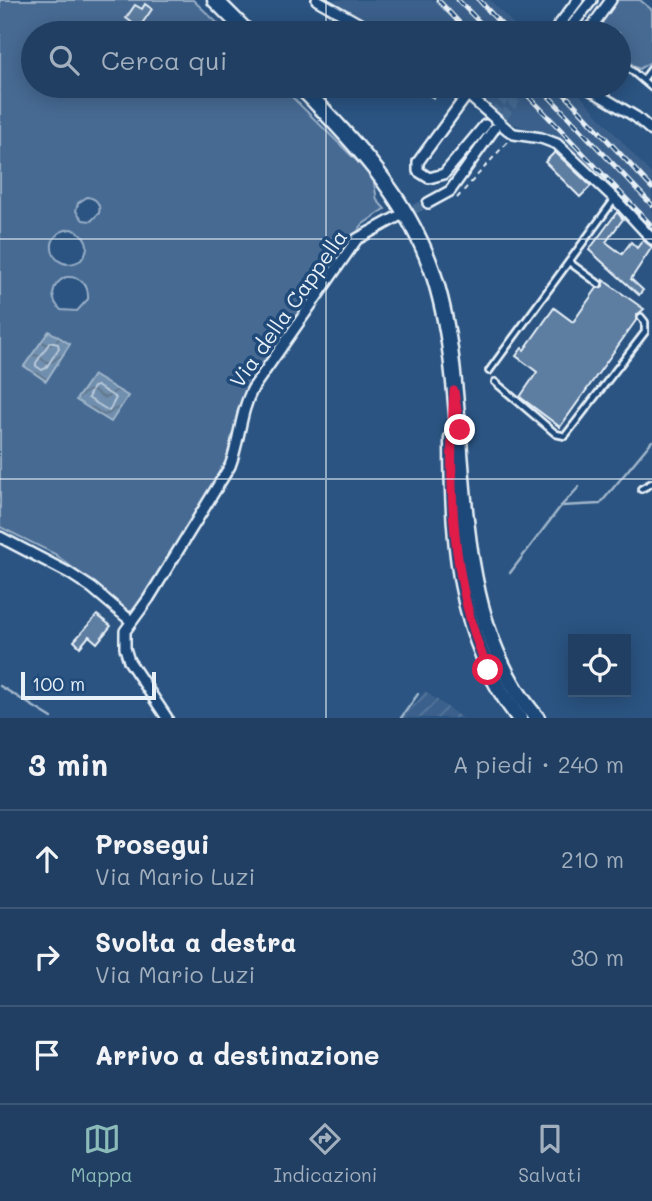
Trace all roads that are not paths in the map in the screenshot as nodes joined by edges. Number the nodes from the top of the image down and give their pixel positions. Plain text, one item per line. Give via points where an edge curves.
1 (215, 0) edge
2 (317, 0) edge
3 (578, 0) edge
4 (592, 0) edge
5 (611, 0) edge
6 (236, 21) edge
7 (355, 21) edge
8 (562, 21) edge
9 (575, 21) edge
10 (596, 21) edge
11 (652, 68) edge
12 (631, 70) edge
13 (643, 80) junction
14 (652, 88) edge
15 (312, 98) edge
16 (465, 98) edge
17 (471, 98) edge
18 (604, 98) edge
19 (652, 131) edge
20 (615, 199) junction
21 (428, 203) tunnel mouth
22 (397, 217) tunnel mouth
23 (652, 239) edge
24 (569, 262) junction
25 (599, 284) dead end
26 (641, 317) dead end
27 (489, 372) dead end
28 (495, 382) dead end
29 (454, 391) junction
30 (652, 483) edge
31 (641, 489) dead end
32 (0, 537) edge
33 (131, 621) junction
34 (167, 718) edge
35 (519, 718) edge
36 (537, 718) edge

1 - 6 main road
2 - 7 street
3 - 8 street
4 - 9 street
5 - 10 street
11 - 13 lane
12 - 13 lane
13 - 14 lane
15 - 29 main road via 379,173 418,236 443,309
16 - 21 street via 418,162 418,171 429,178 444,174 490,127 450,191
17 - 20 street via 514,134 557,144
18 - 19 street
20 - 23 street
20 - 24 lane
22 - 33 street, Via della Cappella via 357,239 253,388 245,402 230,466
24 - 25 lane
24 - 27 lane
26 - 28 lane via 646,326 641,339 565,436 556,434
29 - 35 main road via 454,496 464,598 488,670
29 - 36 main road via 478,597 500,659
30 - 31 lane
32 - 33 street via 69,573
33 - 34 street via 124,635 125,653

